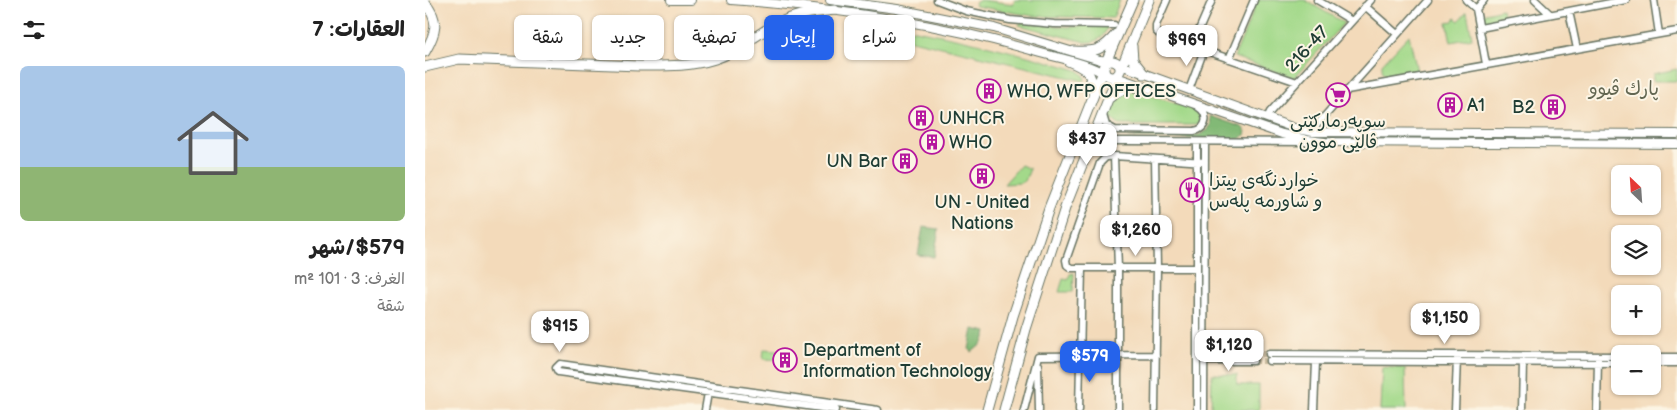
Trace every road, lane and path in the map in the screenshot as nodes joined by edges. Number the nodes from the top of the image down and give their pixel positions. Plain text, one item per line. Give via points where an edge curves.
1 (671, 0) edge
2 (691, 0) edge
3 (731, 0) edge
4 (830, 0) edge
5 (937, 0) edge
6 (1133, 0) edge
7 (1149, 0) edge
8 (1167, 0) edge
9 (1212, 0) edge
10 (1254, 0) edge
11 (1317, 0) edge
12 (1371, 0) edge
13 (1428, 0) edge
14 (1466, 0) edge
15 (1484, 0) edge
16 (1535, 0) edge
17 (1626, 0) edge
18 (1654, 0) edge
19 (1617, 1) edge
20 (794, 2) edge
21 (1608, 2) edge
22 (425, 3) edge
23 (1328, 3) edge
24 (1365, 6) junction
25 (1476, 9) junction
26 (835, 10) junction
27 (1569, 11) junction
28 (1550, 14) junction
29 (1352, 21) junction
30 (1119, 26) junction
31 (1479, 28) junction
32 (1677, 31) edge
33 (1397, 34) junction
34 (1659, 34) junction
35 (1133, 39) junction
36 (1192, 46) junction
37 (1577, 49) junction
38 (1204, 50) junction
39 (425, 52) edge
40 (1073, 52) junction
41 (1229, 59) junction
42 (1067, 61) junction
43 (1487, 64) junction
44 (425, 67) edge
45 (1111, 69) junction
46 (1141, 73) junction
47 (1297, 82) junction
48 (1135, 83) junction
49 (1147, 88) junction
50 (1189, 90) junction
51 (1347, 90) junction
52 (1092, 98) junction
53 (1108, 100) junction
54 (1192, 103) junction
55 (1102, 114) junction
56 (1267, 118) junction
57 (1138, 131) junction
58 (1313, 132) junction
59 (1501, 133) junction
60 (1533, 133) junction
61 (1677, 134) edge
62 (1127, 141) junction
63 (1197, 142) junction
64 (1325, 142) junction
65 (1205, 143) junction
66 (1499, 143) junction
67 (1533, 143) junction
68 (1090, 144) junction
69 (1677, 144) edge
70 (1114, 156) junction
71 (1155, 159) junction
72 (1197, 161) junction
73 (1205, 162) junction
74 (1157, 267) junction
75 (1082, 268) junction
76 (1118, 268) junction
77 (1197, 268) junction
78 (1197, 339) junction
79 (1205, 339) junction
80 (1205, 353) junction
81 (1156, 355) junction
82 (1038, 356) junction
83 (1080, 356) junction
84 (1118, 356) junction
85 (1611, 357) edge
86 (1661, 357) edge
87 (1677, 357) edge
88 (1381, 359) junction
89 (1457, 359) junction
90 (1598, 359) junction
91 (1205, 361) junction
92 (1611, 361) edge
93 (1316, 362) junction
94 (1523, 362) junction
95 (1661, 363) edge
96 (1677, 363) edge
97 (1197, 382) junction
98 (1205, 382) junction
99 (708, 392) junction
100 (705, 410) edge
101 (837, 410) edge
102 (878, 410) edge
103 (987, 410) edge
104 (1004, 410) edge
105 (1024, 410) edge
106 (1039, 410) edge
107 (1079, 410) edge
108 (1118, 410) edge
109 (1155, 410) edge
110 (1197, 410) edge
111 (1204, 410) edge
112 (1314, 410) edge
113 (1455, 410) edge
114 (1522, 410) edge
115 (1597, 410) edge

1 - 2 main road
3 - 20 main road
4 - 40 main road via 994,28
5 - 30 street via 967,11 1010,20
6 - 30 highway
7 - 35 highway
8 - 36 street via 1156,31
9 - 36 street
10 - 41 street
11 - 23 street
12 - 24 street, 216-47
13 - 33 street
14 - 25 street
15 - 25 street
16 - 28 street
17 - 19 street
18 - 34 street
19 - 21 street
20 - 26 main road
21 - 27 street
22 - 39 highway via 434,17 435,30
23 - 29 street
24 - 29 street, 216-47
24 - 33 street
25 - 31 street
26 - 42 main road via 970,34
26 - 44 highway via 796,15 777,23 743,47 694,64 639,66 459,59
27 - 28 street
27 - 37 street
28 - 31 street
29 - 47 street, 216-47
30 - 40 highway via 1101,49
30 - 45 highway
31 - 43 street
32 - 34 street
33 - 51 street
34 - 37 street
35 - 45 highway
35 - 46 highway via 1133,60
36 - 38 street
37 - 43 street
38 - 41 street
38 - 50 street
40 - 45 main road
41 - 47 street
42 - 45 main road
42 - 52 highway via 1089,73
43 - 51 street
45 - 46 main road
45 - 48 main road
45 - 52 highway
45 - 53 highway
46 - 48 main road via 1133,76
46 - 50 main road
47 - 56 street, 216-47
48 - 49 main road
49 - 53 highway via 1128,88
49 - 54 main road
50 - 56 main road
51 - 58 street
52 - 103 highway via 1049,208 1013,316
53 - 55 highway
54 - 57 street via 1206,116 1198,131
54 - 64 main road via 1282,134
55 - 57 street via 1110,129
55 - 68 highway
56 - 58 main road
57 - 62 street via 1127,133
58 - 59 main road
59 - 60 main road
59 - 66 main road via 1506,138
60 - 61 main road
60 - 67 main road via 1527,138
62 - 63 street
62 - 68 street
63 - 65 street
63 - 72 street
64 - 65 street
64 - 66 main road
65 - 73 street
66 - 67 main road
67 - 69 main road
68 - 104 highway via 1025,329
70 - 71 street
70 - 75 street via 1106,157 1100,163 1066,258 1069,267
70 - 76 street
71 - 72 street
71 - 74 street
72 - 73 street
72 - 77 street
73 - 79 street
74 - 76 street
74 - 77 street
74 - 81 street
75 - 76 street
75 - 83 street
76 - 84 street
77 - 78 street
78 - 79 street
78 - 97 street
79 - 80 street
80 - 91 street
80 - 91 street via 1253,358
81 - 84 street
81 - 109 street
82 - 83 street
82 - 105 street
82 - 106 street
83 - 84 street
83 - 107 street
84 - 108 street
85 - 90 street
86 - 87 street
88 - 89 street
88 - 93 street
88 - 93 street via 1269,358
89 - 90 street
89 - 94 street
89 - 113 street
90 - 92 street
90 - 94 street
90 - 115 street
91 - 98 street
93 - 112 street
94 - 114 street
95 - 96 street
97 - 98 street
97 - 110 street
98 - 111 street
99 - 100 street
99 - 101 street
99 - 102 street via 558,372 556,368 560,364

